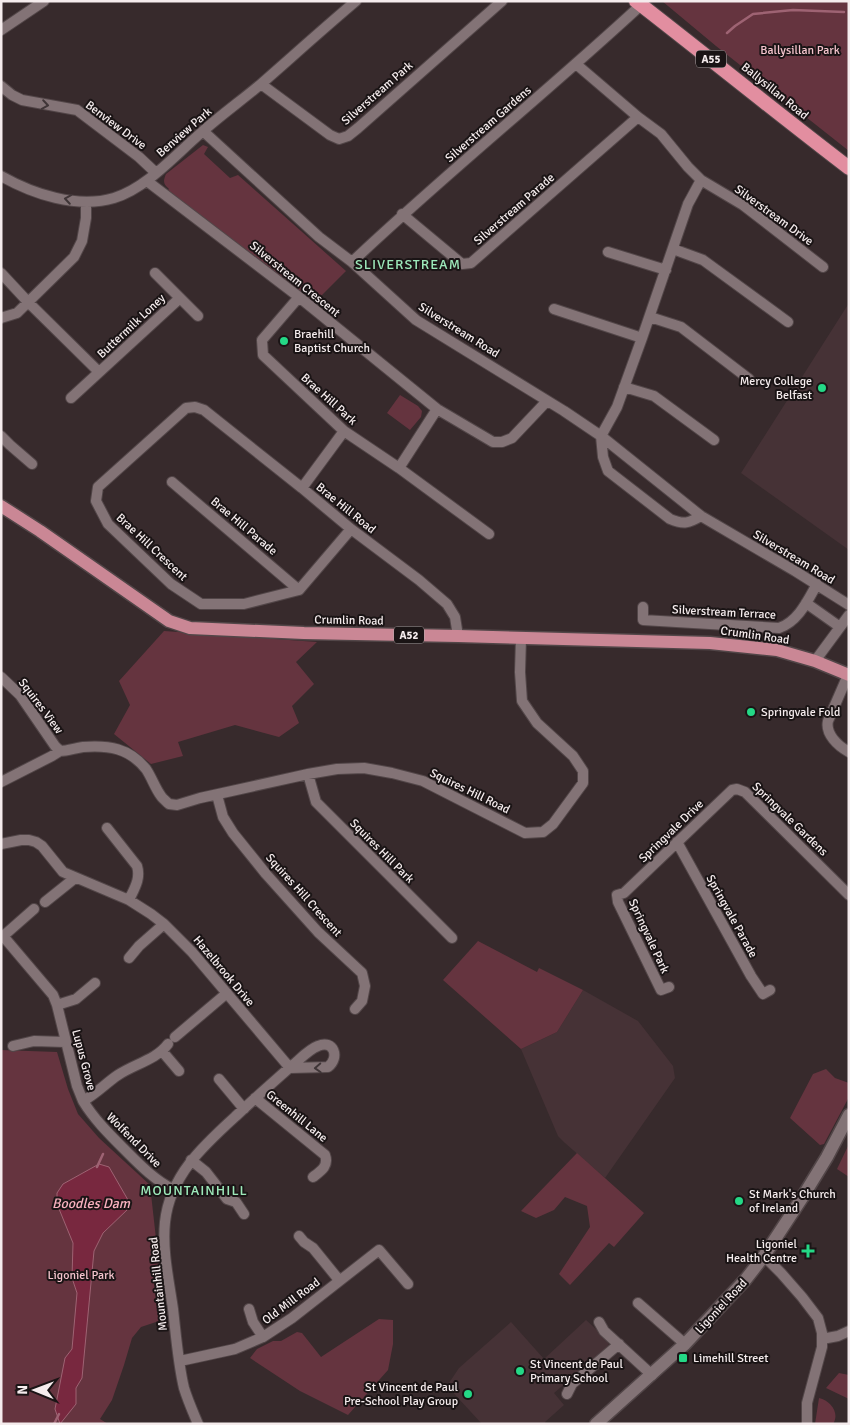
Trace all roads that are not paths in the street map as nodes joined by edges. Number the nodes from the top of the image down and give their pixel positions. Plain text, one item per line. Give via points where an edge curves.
1 (44, 1) edge
2 (356, 1) edge
3 (502, 1) edge
4 (638, 3) edge
5 (30, 5) edge
6 (1, 30) edge
7 (576, 64) junction
8 (261, 84) junction
9 (1, 86) edge
10 (638, 116) junction
11 (203, 131) junction
12 (849, 168) edge
13 (156, 173) junction
14 (1, 176) edge
15 (147, 180) junction
16 (701, 180) junction
17 (86, 202) junction
18 (402, 214) junction
19 (673, 249) junction
20 (608, 252) dead end
21 (352, 262) junction
22 (823, 267) dead end
23 (666, 270) junction
24 (1, 273) edge
25 (155, 273) dead end
26 (299, 297) junction
27 (180, 298) junction
28 (28, 302) junction
29 (554, 310) dead end
30 (198, 316) dead end
31 (650, 317) junction
32 (1, 318) edge
33 (788, 322) dead end
34 (642, 338) junction
35 (99, 372) junction
36 (749, 379) dead end
37 (624, 387) junction
38 (71, 398) dead end
39 (547, 401) junction
40 (437, 409) junction
41 (204, 410) joint
42 (344, 431) junction
43 (1, 436) edge
44 (601, 436) junction
45 (714, 440) dead end
46 (32, 464) dead end
47 (399, 468) junction
48 (172, 482) dead end
49 (302, 488) junction
50 (1, 506) edge
51 (701, 516) junction
52 (351, 529) junction
53 (489, 534) dead end
54 (817, 584) junction
55 (300, 590) junction
56 (806, 603) junction
57 (849, 605) edge
58 (643, 607) dead end
59 (849, 616) edge
60 (840, 627) junction
61 (458, 636) junction
62 (521, 638) junction
63 (815, 661) junction
64 (848, 675) edge
65 (1, 677) edge
66 (60, 751) junction
67 (849, 752) edge
68 (308, 774) junction
69 (1, 782) edge
70 (732, 790) joint
71 (217, 795) junction
72 (160, 796) joint
73 (107, 828) dead end
74 (677, 842) junction
75 (1, 844) edge
76 (75, 878) junction
77 (628, 889) joint
78 (849, 895) edge
79 (128, 900) junction
80 (45, 902) dead end
81 (34, 909) dead end
82 (164, 924) junction
83 (2, 937) edge
84 (452, 938) dead end
85 (129, 958) dead end
86 (95, 983) dead end
87 (669, 987) dead end
88 (770, 990) dead end
89 (227, 993) junction
90 (57, 1005) junction
91 (355, 1009) dead end
92 (65, 1042) junction
93 (168, 1044) junction
94 (13, 1046) dead end
95 (290, 1068) joint
96 (179, 1072) dead end
97 (219, 1079) dead end
98 (255, 1098) junction
99 (83, 1101) junction
100 (244, 1109) junction
101 (849, 1115) edge
102 (192, 1160) junction
103 (313, 1177) dead end
104 (174, 1190) junction
105 (244, 1214) dead end
106 (299, 1236) dead end
107 (764, 1256) junction
108 (339, 1280) junction
109 (408, 1284) dead end
110 (638, 1303) dead end
111 (248, 1309) dead end
112 (599, 1322) dead end
113 (849, 1331) edge
114 (263, 1337) junction
115 (822, 1339) junction
116 (619, 1344) junction
117 (685, 1344) junction
118 (180, 1361) junction
119 (652, 1375) junction
120 (567, 1394) dead end
121 (198, 1424) edge
122 (596, 1424) edge
123 (807, 1424) edge

1 - 5 street
2 - 8 street, Benview Park
3 - 8 street, Silverstream Park via 348,136 339,139 330,135
4 - 7 street, Silverstream Gardens
4 - 12 highway, Ballysillan Road / A55
5 - 6 street
7 - 10 street, Silverstream Drive
7 - 18 street, Silverstream Gardens
8 - 11 street, Benview Park
9 -> 13 street, Benview Drive via 22,100 76,110
10 - 16 street, Silverstream Drive via 661,134
10 - 18 street, Silverstream Parade via 471,263 462,264
11 - 13 street, Benview Park
11 - 21 street, Silverstream Road via 319,237
13 - 15 street, Benview Park
17 -> 14 street, Benview Park via 36,192
15 - 17 street, Benview Park via 116,197
15 - 26 street, Silverstream Crescent
16 - 19 street via 688,204
16 - 22 street, Silverstream Drive via 743,205
17 - 28 street via 82,241 74,257
18 - 21 street, Silverstream Gardens
19 - 23 street
19 - 33 street via 703,260
20 - 23 street
21 - 39 street, Silverstream Road via 416,320
23 - 31 street
24 - 28 street, Buttermilk Loney
25 - 27 street, Buttermilk Loney
26 - 40 street, Silverstream Crescent
26 - 42 street, Brae Hill Park via 262,340 263,355
27 - 30 street, Buttermilk Loney
27 - 35 street, Buttermilk Loney
28 - 32 street via 17,313
28 - 35 street, Buttermilk Loney
29 - 34 street
31 - 34 street
31 - 36 street via 681,326
34 - 37 street
35 - 38 street, Buttermilk Loney
37 - 44 street
37 - 45 street via 654,396
39 - 40 street, Silverstream Crescent via 512,438 502,442 493,442
39 - 44 street, Silverstream Road
40 - 47 street
41 - 49 street, Brae Hill Road
41 - 55 street, Brae Hill Crescent via 186,408 98,487 96,501 108,524 171,584 202,604 244,604
42 - 47 street, Brae Hill Park
42 - 49 street
43 - 46 street
44 - 51 street, Silverstream Road
44 - 51 street via 608,471 670,520 689,523
47 - 53 street, Brae Hill Park
48 - 55 street, Brae Hill Parade
49 - 52 street, Brae Hill Road
50 - 61 main road, Crumlin Road / A52 via 168,621 190,628
51 - 54 street, Silverstream Road
52 - 55 street
52 - 61 street, Brae Hill Road via 447,604 455,618
54 - 56 street, Silverstream Terrace
54 - 57 street, Silverstream Road
56 - 58 street, Silverstream Terrace via 789,623 779,628 643,620
56 - 60 street
59 - 60 street
60 - 63 street
61 - 62 main road, Crumlin Road / A52
62 - 63 main road, Crumlin Road / A52 via 719,644 778,650
62 - 68 street, Squires Hill Road via 522,700 537,723 573,756 583,771 583,782 553,824 543,832 525,833 423,781 392,773 364,768
63 - 64 main road, Crumlin Road / A52
64 - 67 street via 827,727 830,735
65 - 66 street, Squires View via 20,694
66 - 69 street, Squires View
66 - 72 street, Squires View via 82,747 122,750 135,757 145,769
68 - 71 street, Squires Hill Road
68 - 84 street, Squires Hill Park via 316,802
70 - 74 street, Springvale Drive
70 - 78 street, Springvale Gardens via 746,792
71 - 72 street, Squires Hill Road via 177,805 169,804
71 - 91 street, Squires Hill Crescent via 223,817 260,868 318,932 362,973 365,986 362,1001
73 - 79 street via 139,872
74 - 77 street, Springvale Drive
74 - 88 street, Springvale Parade via 750,976 763,994
75 - 76 street, Hazelbrook Drive via 21,840 36,842 63,872
76 - 79 street, Hazelbrook Drive
76 - 80 street
77 - 87 street, Springvale Park via 617,895 618,902 661,990
79 - 82 street, Hazelbrook Drive
81 - 83 street
82 - 85 street
82 - 89 street, Hazelbrook Drive
83 - 90 street
86 - 90 street via 76,999
89 - 93 street, Lupus Grove
89 - 95 street, Hazelbrook Drive
90 - 92 street, Lupus Grove
92 - 94 street via 34,1041
92 - 99 street, Lupus Grove
93 - 96 street
93 - 99 street, Lupus Grove
95 - 98 street, Mountainhill Road
97 - 100 street
98 - 100 street, Mountainhill Road
98 - 103 street, Greenhill Lane via 325,1156 326,1165
99 - 104 street, Wolfend Drive via 98,1124 147,1172
100 - 102 street, Mountainhill Road
101 - 107 street, Ligoniel Road via 814,1179
102 - 104 street, Mountainhill Road
102 - 105 street via 227,1198 236,1202
104 - 118 street, Mountainhill Road via 164,1235
106 - 108 street
107 - 115 street via 818,1318
107 - 117 street, Ligoniel Road
108 - 109 street, Old Mill Road via 379,1250
108 - 114 street, Old Mill Road
110 - 117 street
111 - 114 street
112 - 116 street
113 - 115 street
114 - 118 street, Old Mill Road via 235,1349
115 - 123 street via 807,1403
116 - 119 street
116 - 120 street via 572,1384
117 - 119 street, Ligoniel Road
118 - 121 street, Mountainhill Road via 186,1393
119 - 122 street, Ligoniel Road

